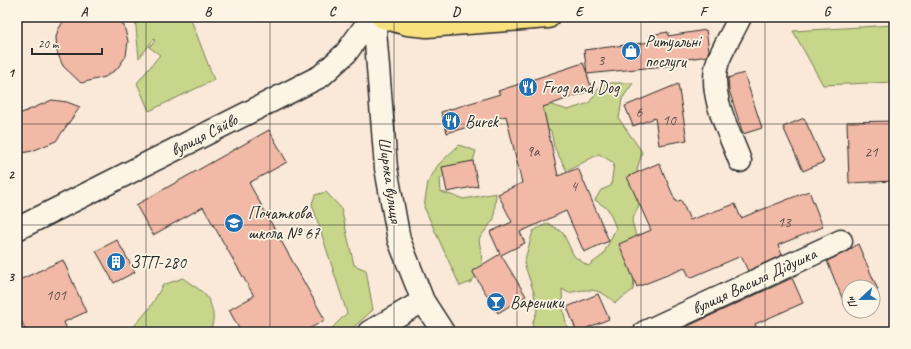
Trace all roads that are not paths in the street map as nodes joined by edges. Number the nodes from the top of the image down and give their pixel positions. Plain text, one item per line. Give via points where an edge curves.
1 (373, 17) edge
2 (383, 17) edge
3 (548, 17) edge
4 (740, 17) edge
5 (740, 161) dead end
6 (17, 229) edge
7 (842, 241) dead end
8 (423, 301) junction
9 (369, 332) edge
10 (443, 332) edge
11 (645, 332) edge

1 - 6 street, вулиця Сяйво via 346,53 321,76
1 - 8 street, Широка вулиця via 382,128 393,213 399,240
2 - 3 main road via 407,24 427,26
4 - 5 street via 718,62 715,79 718,104
7 - 11 street, вулиця Василя Дідушка
8 - 9 street
8 - 10 street, Широка вулиця

